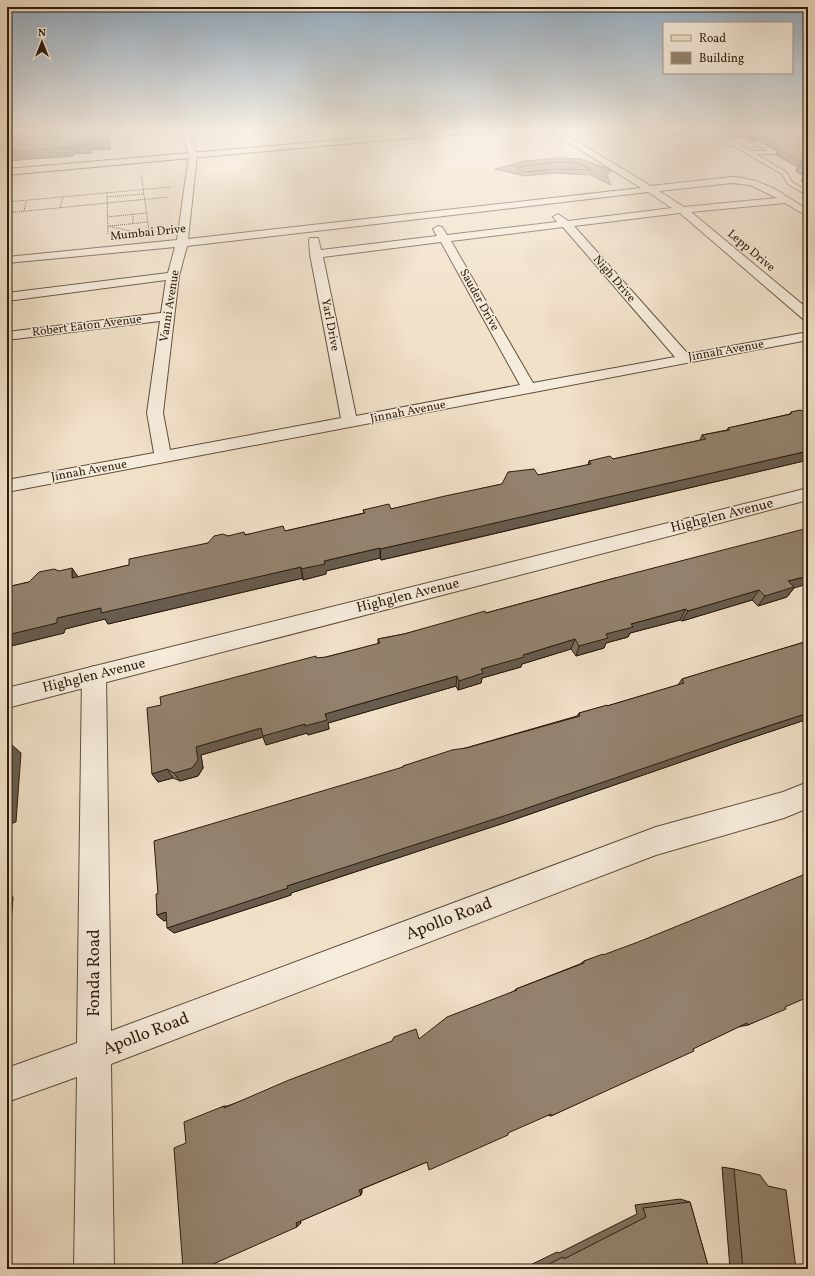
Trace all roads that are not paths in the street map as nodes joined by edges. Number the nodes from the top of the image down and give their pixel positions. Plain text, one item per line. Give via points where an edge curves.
1 (189, 191) edge
2 (636, 191) edge
3 (651, 191) edge
4 (768, 191) edge
5 (786, 200) junction
6 (540, 202) junction
7 (682, 210) junction
8 (427, 214) junction
9 (808, 214) edge
10 (566, 224) junction
11 (312, 228) junction
12 (445, 240) junction
13 (182, 243) junction
14 (316, 254) junction
15 (7, 260) edge
16 (173, 276) junction
17 (7, 297) edge
18 (167, 316) junction
19 (808, 316) edge
20 (7, 336) edge
21 (808, 336) edge
22 (685, 359) junction
23 (529, 388) junction
24 (350, 423) junction
25 (163, 457) junction
26 (7, 486) edge
27 (808, 494) edge
28 (94, 676) junction
29 (7, 698) edge
30 (808, 796) edge
31 (94, 1054) junction
32 (7, 1085) edge
33 (94, 1269) edge

1 - 13 street, Vanni Avenue
2 - 6 street, Mumbai Drive
3 - 7 street, Lepp Drive
4 - 5 street, Mumbai Drive
5 - 7 street
5 - 9 street, Mumbai Drive
6 - 8 street, Mumbai Drive
6 - 10 street, Nigh Drive
7 - 10 street
7 - 19 street, Lepp Drive
8 - 11 street, Mumbai Drive
8 - 12 street, Sauder Drive
10 - 12 street
10 - 22 street, Nigh Drive
11 - 13 street, Mumbai Drive
11 - 14 street, Yarl Drive
12 - 14 street
12 - 23 street, Sauder Drive
13 - 15 street, Mumbai Drive
13 - 16 street, Vanni Avenue
14 - 24 street, Yarl Drive
16 - 17 street
16 - 18 street, Vanni Avenue
18 - 20 street, Robert Eaton Avenue
18 - 25 street, Vanni Avenue via 155,413
21 - 22 street, Jinnah Avenue
22 - 23 street, Jinnah Avenue
23 - 24 street, Jinnah Avenue
24 - 25 street, Jinnah Avenue
25 - 26 street, Jinnah Avenue
27 - 28 street, Highglen Avenue
28 - 29 street, Highglen Avenue
28 - 31 street, Fonda Road
30 - 31 street, Apollo Road via 656,841
31 - 32 street, Apollo Road
31 - 33 street, Fonda Road

